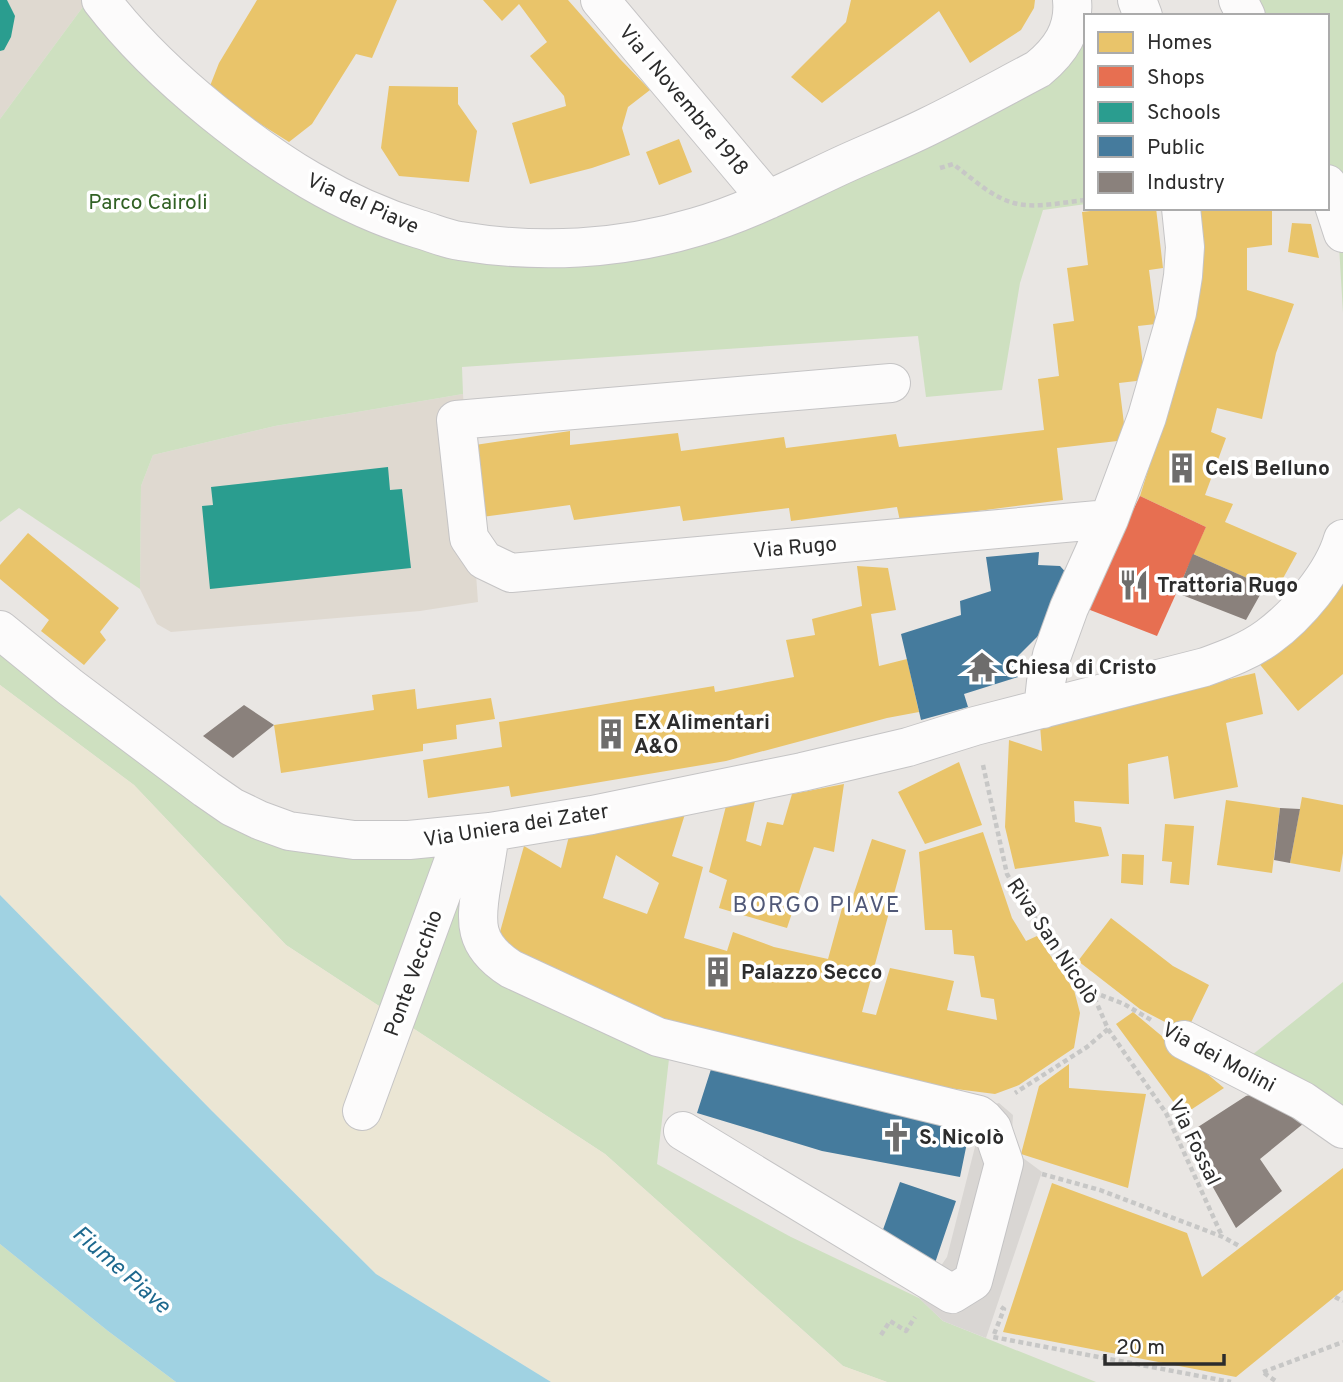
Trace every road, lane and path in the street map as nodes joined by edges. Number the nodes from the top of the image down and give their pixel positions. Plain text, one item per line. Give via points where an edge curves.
1 (101, 0) edge
2 (600, 0) edge
3 (1072, 0) edge
4 (953, 164) dead end
5 (1329, 190) edge
6 (768, 200) junction
7 (1084, 200) edge
8 (1181, 210) edge
9 (1343, 233) edge
10 (891, 383) dead end
11 (1109, 519) junction
12 (1343, 538) edge
13 (0, 630) edge
14 (1044, 709) junction
15 (975, 726) junction
16 (477, 834) junction
17 (1092, 992) junction
18 (1108, 1029) junction
19 (1184, 1040) joint
20 (362, 1111) dead end
21 (979, 1115) junction
22 (1343, 1129) edge
23 (683, 1131) dead end
24 (1003, 1163) junction
25 (1223, 1237) junction
26 (1241, 1247) dead end
27 (1335, 1297) dead end
28 (1343, 1301) edge
29 (1003, 1309) dead end
30 (1343, 1342) edge
31 (1231, 1382) edge
32 (1277, 1382) edge

1 - 6 street, Via del Piave via 158,65 287,168 395,221 457,240 520,248 632,242 696,227
2 - 6 street, Via I Novembre 1918
3 - 6 street, Via del Piave via 1071,23 1063,44 1038,69 929,126
4 - 7 path via 1014,203
5 - 9 street
8 - 11 street via 1185,247 1177,313 1147,417
10 - 11 street, Via Rugo via 456,420 469,538 484,560 511,573
11 - 14 street via 1052,655
12 - 14 street, Via Uniera dei Zater via 1323,580 1297,611 1269,636 1237,655
13 - 16 street, Via Uniera dei Zater via 206,789 260,820 289,831 354,840
14 - 15 street, Via Uniera dei Zater
15 - 16 street, Via Uniera dei Zater via 802,772
15 - 17 path, Riva San Nicolò via 1007,874
16 - 20 street, Ponte Vecchio via 428,932
16 - 21 street via 478,926 484,944 511,969 658,1037
17 - 18 path, Riva San Nicolò
17 - 19 path, Via dei Molini via 1124,1004
18 - 21 path, Riva San Nicolò
18 - 25 path, Via Fossal via 1166,1113
19 - 22 street, Via dei Molini via 1303,1101
21 - 24 street via 992,1128
23 - 24 street via 952,1294 973,1281
24 - 25 path via 1100,1190
25 - 26 path
27 - 28 path
29 - 31 path via 993,1337
30 - 32 path via 1263,1372

